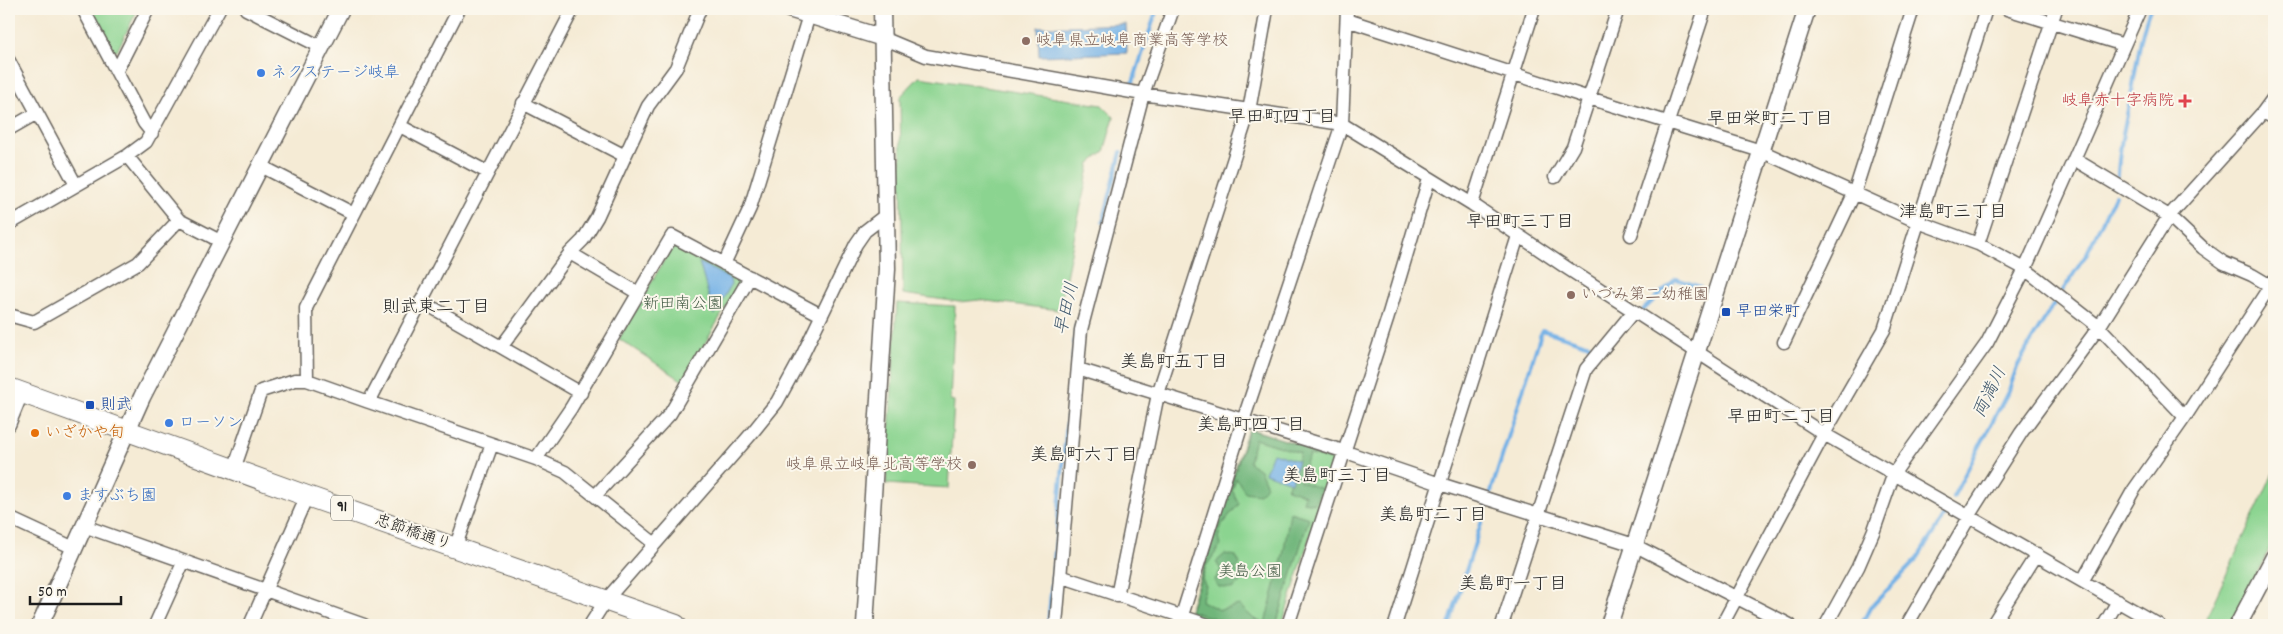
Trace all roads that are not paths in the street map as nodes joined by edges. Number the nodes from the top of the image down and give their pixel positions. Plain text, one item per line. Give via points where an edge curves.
1 (83, 9) edge
2 (148, 9) edge
3 (219, 9) edge
4 (246, 9) edge
5 (341, 9) edge
6 (459, 9) edge
7 (573, 9) edge
8 (700, 9) edge
9 (789, 9) edge
10 (882, 9) edge
11 (1173, 9) edge
12 (1268, 9) edge
13 (1534, 9) edge
14 (1618, 9) edge
15 (1705, 9) edge
16 (1807, 9) edge
17 (1913, 9) edge
18 (1986, 9) edge
19 (2007, 9) edge
20 (2056, 9) edge
21 (2140, 9) edge
22 (1347, 14) edge
23 (808, 15) junction
24 (2052, 23) junction
25 (883, 38) junction
26 (2124, 45) junction
27 (321, 47) junction
28 (9, 61) edge
29 (117, 70) junction
30 (1514, 73) junction
31 (1137, 93) junction
32 (2274, 97) edge
33 (1589, 98) junction
34 (523, 103) junction
35 (1249, 112) junction
36 (37, 113) junction
37 (2269, 115) edge
38 (1669, 122) junction
39 (1342, 124) junction
40 (400, 126) junction
41 (9, 129) edge
42 (152, 133) junction
43 (1761, 151) junction
44 (127, 156) junction
45 (625, 156) junction
46 (2074, 159) junction
47 (261, 166) junction
48 (487, 172) junction
49 (1555, 177) dead end
50 (1429, 179) junction
51 (76, 185) junction
52 (1854, 194) junction
53 (1472, 204) junction
54 (354, 214) junction
55 (886, 214) junction
56 (2169, 216) junction
57 (179, 220) junction
58 (1918, 222) junction
59 (9, 224) edge
60 (1631, 235) dead end
61 (1518, 236) junction
62 (222, 242) junction
63 (1978, 244) junction
64 (570, 253) junction
65 (724, 264) junction
66 (2025, 269) junction
67 (750, 277) junction
68 (2273, 285) edge
69 (638, 293) junction
70 (421, 301) junction
71 (1634, 312) junction
72 (9, 315) edge
73 (821, 315) junction
74 (2099, 328) junction
75 (1784, 342) dead end
76 (502, 346) junction
77 (1698, 352) junction
78 (1078, 369) junction
79 (307, 380) junction
80 (16, 391) edge
81 (581, 392) junction
82 (1158, 394) junction
83 (369, 402) junction
84 (2185, 418) junction
85 (1243, 421) junction
86 (9, 425) edge
87 (126, 430) junction
88 (1824, 434) junction
89 (492, 444) junction
90 (1343, 451) junction
91 (536, 459) junction
92 (234, 469) junction
93 (1894, 473) junction
94 (1440, 484) junction
95 (307, 496) junction
96 (596, 496) junction
97 (1537, 514) junction
98 (1969, 515) junction
99 (9, 518) edge
100 (84, 526) junction
101 (655, 544) junction
102 (1634, 545) junction
103 (74, 548) junction
104 (455, 548) junction
105 (2037, 554) junction
106 (2274, 557) edge
107 (183, 563) junction
108 (1060, 576) junction
109 (2083, 580) junction
110 (265, 590) junction
111 (1117, 596) junction
112 (1736, 597) junction
113 (606, 600) junction
114 (2118, 601) junction
115 (1180, 621) edge
116 (359, 624) edge
117 (40, 625) edge
118 (155, 625) edge
119 (250, 625) edge
120 (590, 625) edge
121 (676, 625) edge
122 (865, 625) edge
123 (1056, 625) edge
124 (1208, 625) edge
125 (1288, 625) edge
126 (1395, 625) edge
127 (1502, 625) edge
128 (1609, 625) edge
129 (1722, 625) edge
130 (1790, 625) edge
131 (1826, 625) edge
132 (1907, 625) edge
133 (1992, 625) edge
134 (2104, 625) edge
135 (2159, 625) edge
136 (2238, 625) edge

1 - 29 street
2 - 29 street
3 - 42 street
4 - 27 street
5 - 27 street
6 - 40 street
7 - 34 street
8 - 45 street via 676,68 648,106
9 - 23 street
10 - 25 street
11 - 31 street
12 - 35 street
13 - 30 street
14 - 33 street
15 - 38 street
16 - 43 street
17 - 52 street
18 - 58 street
19 - 24 street
20 - 24 street
21 - 26 street
22 - 30 street
22 - 39 street
23 - 25 street
23 - 65 street via 750,208
24 - 26 street
24 - 63 street
25 - 31 street via 926,56
25 - 55 street
26 - 46 street
27 - 47 street
28 - 36 street
29 - 42 street
30 - 33 street
30 - 53 street
31 - 35 street
31 - 78 street via 1081,330
32 - 37 street
33 - 38 street
33 - 49 street via 1573,147
34 - 45 street
34 - 48 street
35 - 39 street
35 - 82 street
36 - 41 street
36 - 51 street
37 - 56 street
38 - 43 street
38 - 60 street
39 - 50 street
39 - 85 street
40 - 48 street
40 - 54 street
42 - 44 street via 146,142
43 - 52 street
43 - 77 street
44 - 51 street
44 - 57 street
45 - 64 street via 597,217 583,240
46 - 56 street
46 - 66 street
47 - 54 street
47 - 62 street
48 - 70 street
50 - 53 street
50 - 90 street
51 - 59 street
52 - 58 street
52 - 75 street
53 - 61 street
54 - 79 street via 306,308
55 - 73 street via 864,231
55 - 122 street via 887,269
56 - 68 street via 2224,263
56 - 74 street
57 - 62 street
57 - 72 street via 138,263 34,322
58 - 63 street
58 - 88 street via 1884,330
61 - 71 street
61 - 94 street
62 - 87 street
63 - 66 street
64 - 69 street
64 - 76 street
65 - 67 street
65 - 69 street via 672,236
66 - 74 street
66 - 93 street via 1987,343
67 - 73 street
67 - 96 street via 670,414
68 - 84 street
69 - 81 street
70 - 76 street
70 - 83 street
71 - 77 street
71 - 97 street via 1586,369
73 - 101 street via 776,402
74 - 84 street
74 - 98 street via 2021,433
76 - 81 street
77 - 88 street
77 - 102 street
78 - 82 street
78 - 108 street
79 - 83 street
79 - 92 street via 295,380 261,391
80 - 86 street
80 - 87 main road, 忠節橋通り / 91
81 - 91 street
82 - 85 street
82 - 111 street
83 - 89 street
84 - 109 street via 2133,491
85 - 90 street
85 - 115 street
87 - 92 main road, 忠節橋通り / 91
87 - 100 street
88 - 93 street
88 - 112 street
89 - 91 street
89 - 104 street
90 - 94 street
90 - 125 street
91 - 96 street via 565,472
92 - 95 main road, 忠節橋通り / 91
93 - 98 street
93 - 131 street via 1858,567
94 - 97 street
94 - 126 street
95 - 104 main road, 忠節橋通り / 91
95 - 110 street
96 - 101 street
97 - 102 street
97 - 127 street
98 - 105 street
98 - 132 street
99 - 103 street
100 - 103 street
100 - 107 street
101 - 113 street
102 - 112 street
102 - 128 street
103 - 117 street
104 - 113 main road, 忠節橋通り / 91
105 - 109 street
105 - 133 street
106 - 136 street
107 - 110 street
107 - 118 street
108 - 111 street
108 - 123 street
109 - 114 street
110 - 116 street
110 - 119 street
111 - 115 street
112 - 129 street
112 - 130 street
113 - 120 street
113 - 121 main road, 忠節橋通り / 91
114 - 134 street
114 - 135 street
115 - 124 street

